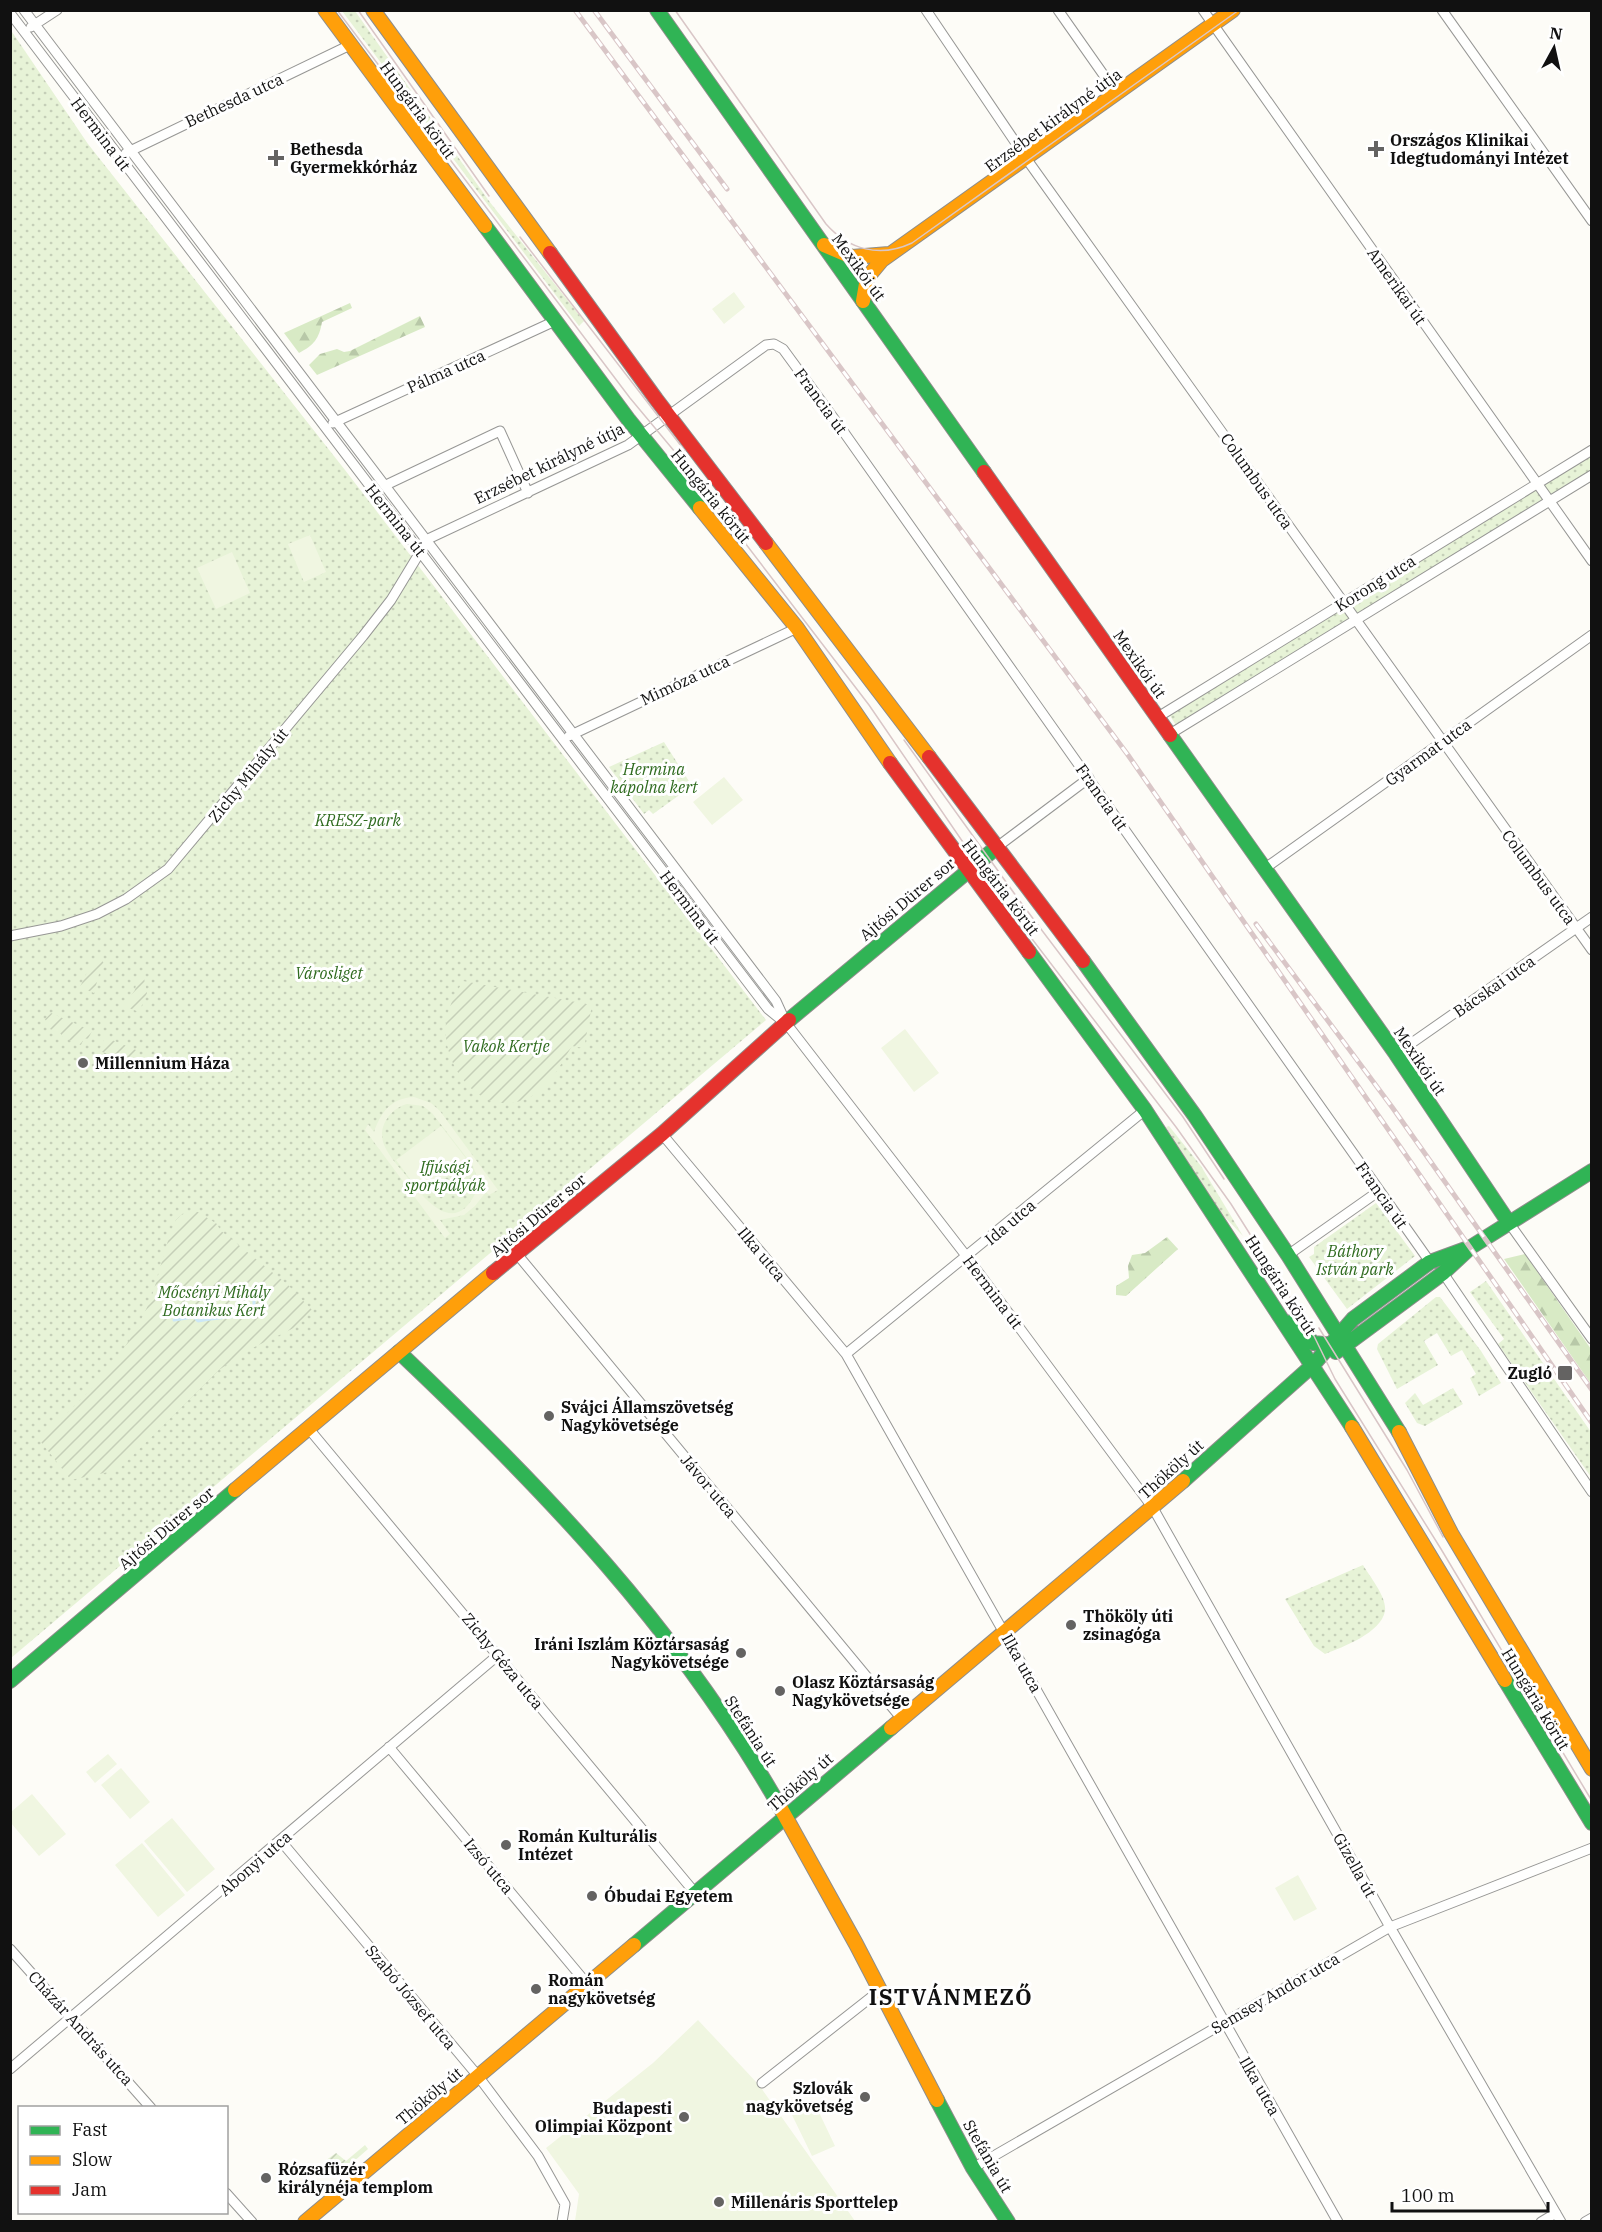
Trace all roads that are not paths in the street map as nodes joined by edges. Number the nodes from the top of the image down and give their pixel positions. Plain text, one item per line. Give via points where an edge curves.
1 (24, 10) edge
2 (57, 10) edge
3 (314, 10) edge
4 (325, 10) edge
5 (373, 10) edge
6 (385, 10) edge
7 (657, 10) edge
8 (926, 10) edge
9 (1058, 10) edge
10 (1203, 10) edge
11 (1233, 10) edge
12 (1442, 10) edge
13 (10, 13) edge
14 (34, 25) junction
15 (1213, 25) junction
16 (24, 32) junction
17 (347, 41) junction
18 (418, 72) junction
19 (1117, 94) junction
20 (129, 150) junction
21 (119, 158) junction
22 (1026, 159) junction
23 (1592, 221) edge
24 (822, 244) junction
25 (891, 254) junction
26 (862, 301) junction
27 (555, 321) junction
28 (766, 345) joint
29 (669, 416) junction
30 (337, 421) junction
31 (325, 428) junction
32 (641, 436) junction
33 (1592, 450) edge
34 (1592, 475) edge
35 (1537, 484) junction
36 (386, 485) junction
37 (528, 493) junction
38 (1549, 501) junction
39 (428, 539) junction
40 (420, 550) junction
41 (1592, 561) edge
42 (1343, 603) junction
43 (1355, 621) junction
44 (797, 628) junction
45 (1592, 635) edge
46 (1158, 717) junction
47 (574, 733) junction
48 (1170, 734) junction
49 (562, 741) junction
50 (1443, 741) junction
51 (1089, 778) junction
52 (997, 847) junction
53 (1264, 869) junction
54 (968, 870) junction
55 (1592, 916) edge
56 (1576, 928) junction
57 (10, 936) edge
58 (1592, 950) edge
59 (786, 1023) junction
60 (1396, 1054) junction
61 (1145, 1110) junction
62 (662, 1134) junction
63 (1592, 1171) edge
64 (1379, 1191) junction
65 (1509, 1223) junction
66 (1471, 1247) junction
67 (517, 1254) junction
68 (1288, 1255) junction
69 (967, 1257) junction
70 (1430, 1262) junction
71 (1443, 1273) junction
72 (1264, 1286) junction
73 (1592, 1339) edge
74 (1342, 1340) junction
75 (1328, 1346) junction
76 (399, 1352) junction
77 (846, 1354) junction
78 (1313, 1365) junction
79 (309, 1429) junction
80 (1592, 1492) edge
81 (1153, 1508) junction
82 (1005, 1631) junction
83 (497, 1656) junction
84 (10, 1681) edge
85 (901, 1718) junction
86 (389, 1747) junction
87 (1592, 1769) edge
88 (787, 1816) junction
89 (1592, 1823) edge
90 (280, 1840) junction
91 (1592, 1848) edge
92 (696, 1894) junction
93 (1390, 1927) junction
94 (10, 1949) edge
95 (588, 1985) junction
96 (879, 1992) junction
97 (72, 2017) junction
98 (1224, 2021) junction
99 (10, 2069) edge
100 (478, 2076) junction
101 (762, 2083) dead end
102 (149, 2106) edge
103 (973, 2168) junction
104 (228, 2195) edge
105 (1558, 2217) edge
106 (1592, 2218) edge
107 (252, 2222) edge
108 (305, 2222) edge
109 (562, 2222) edge
110 (1008, 2222) edge
111 (1338, 2222) edge
112 (1541, 2222) edge
113 (1585, 2222) edge

1 - 14 street, Hermina út
2 - 14 street
3 - 17 main road
4 - 17 main road, Hungária körút
5 - 18 main road, Hungária körút
6 - 18 main road
7 - 24 main road, Mexikói út
8 - 22 street, Columbus utca
9 - 19 street
10 - 15 street, Amerikai út
11 - 15 main road, Erzsébet királyné útja
12 - 23 street
13 - 16 street, Hermina út
14 - 16 street
14 - 20 street, Hermina út
15 - 19 main road, Erzsébet királyné útja
15 - 35 street, Amerikai út
16 - 21 street, Hermina út
17 - 20 street, Bethesda utca via 213,113 203,114
17 - 27 main road, Hungária körút
18 - 29 main road, Hungária körút
19 - 22 main road, Erzsébet királyné útja
20 - 21 street, Bethesda utca
20 - 30 street, Hermina út
21 - 31 street, Hermina út
22 - 25 main road, Erzsébet királyné útja
22 - 42 street, Columbus utca
24 - 25 main road via 852,256
24 - 26 main road, Mexikói út
25 - 26 main road, Erzsébet királyné útja via 867,277
26 - 46 main road, Mexikói út
27 - 30 street, Pálma utca
27 - 32 main road, Hungária körút
28 - 29 street, Erzsébet királyné útja
28 - 51 street, Francia út via 783,349
29 - 32 street, Erzsébet királyné útja
29 - 52 main road, Hungária körút
30 - 31 street, Pálma utca
30 - 36 street, Hermina út
31 - 40 street, Hermina út
32 - 37 street, Erzsébet királyné útja
32 - 44 main road, Hungária körút
33 - 35 street, Korong utca
34 - 38 street, Korong utca
35 - 38 street, Amerikai út
35 - 42 street, Korong utca
36 - 37 street via 500,431
36 - 39 street, Hermina út
37 - 39 street, Erzsébet királyné útja
38 - 41 street, Amerikai út
38 - 43 street, Korong utca
39 - 40 street, Zichy Mihály út
39 - 47 street, Hermina út
40 - 49 street, Hermina út
40 - 57 street, Zichy Mihály út via 391,600 363,636 168,870 134,895 98,914
42 - 43 street, Columbus utca
42 - 46 street, Korong utca
43 - 48 street, Korong utca
43 - 50 street, Columbus utca
44 - 47 street, Mimóza utca
44 - 54 main road, Hungária körút
45 - 50 street, Gyarmat utca
46 - 48 main road, Mexikói út
47 - 49 street, Mimóza utca
47 - 59 street, Hermina út via 773,997
48 - 53 main road, Mexikói út
49 - 59 street, Hermina út via 768,1009
50 - 53 street, Gyarmat utca
50 - 56 street, Columbus utca
51 - 52 street, Ajtósi Dürer sor
51 - 64 street, Francia út
52 - 54 main road, Ajtósi Dürer sor
52 - 68 main road, Hungária körút via 1141,1039
53 - 60 main road, Mexikói út
54 - 59 main road, Ajtósi Dürer sor
54 - 61 main road, Hungária körút
55 - 56 street, Bácskai utca
56 - 58 street, Columbus utca
56 - 60 street, Bácskai utca
59 - 62 main road, Ajtósi Dürer sor
59 - 69 street, Hermina út
60 - 65 main road, Mexikói út
61 - 69 street, Ida utca
61 - 72 main road, Hungária körút
62 - 67 main road, Ajtósi Dürer sor
62 - 77 street, Ilka utca
63 - 65 main road, Thököly út
64 - 68 street
64 - 70 street, Francia út
65 - 66 main road, Thököly út
65 - 73 street, Mexikói út
66 - 70 main road, Thököly út
66 - 71 main road, Thököly út
67 - 76 main road, Ajtósi Dürer sor
67 - 85 street, Jávor utca
68 - 74 main road, Hungária körút
69 - 77 street, Ida utca
69 - 81 street, Hermina út
70 - 74 main road, Thököly út via 1353,1319
71 - 74 main road, Thököly út
71 - 80 street
72 - 75 main road via 1307,1338
72 - 78 main road, Hungária körút
74 - 75 main road
74 - 78 main road, Thököly út
74 - 87 main road, Hungária körút via 1397,1428 1451,1533
75 - 78 main road, Thököly út
76 - 79 main road, Ajtósi Dürer sor
76 - 88 main road, Stefánia út via 520,1468 631,1591 700,1684
77 - 82 street, Ilka utca
78 - 81 main road, Thököly út
78 - 89 main road, Hungária körút
79 - 83 street, Zichy Géza utca
79 - 84 main road, Ajtósi Dürer sor
81 - 82 main road, Thököly út
81 - 93 street, Gizella út
82 - 85 main road, Thököly út
82 - 98 street, Ilka utca
83 - 86 street, Abonyi utca
83 - 92 street, Zichy Géza utca
85 - 88 main road, Thököly út
86 - 90 street, Abonyi utca
86 - 95 street, Izsó utca
88 - 92 main road, Thököly út
88 - 96 main road, Stefánia út
90 - 97 street, Abonyi utca
90 - 100 street, Szabó József utca
91 - 93 street, Semsey Andor utca
92 - 95 main road, Thököly út
93 - 98 street, Semsey Andor utca
93 - 105 street, Gizella út
94 - 97 street, Cházár András utca
95 - 100 main road, Thököly út
96 - 101 street
96 - 103 main road, Stefánia út
97 - 99 street, Abonyi utca
97 - 102 street, Cházár András utca
98 - 103 street, Semsey Andor utca
98 - 111 street, Ilka utca
100 - 108 main road, Thököly út
100 - 109 street, Szabó József utca via 545,2165 565,2204
103 - 110 main road, Stefánia út
104 - 107 street
105 - 112 street
106 - 113 street

